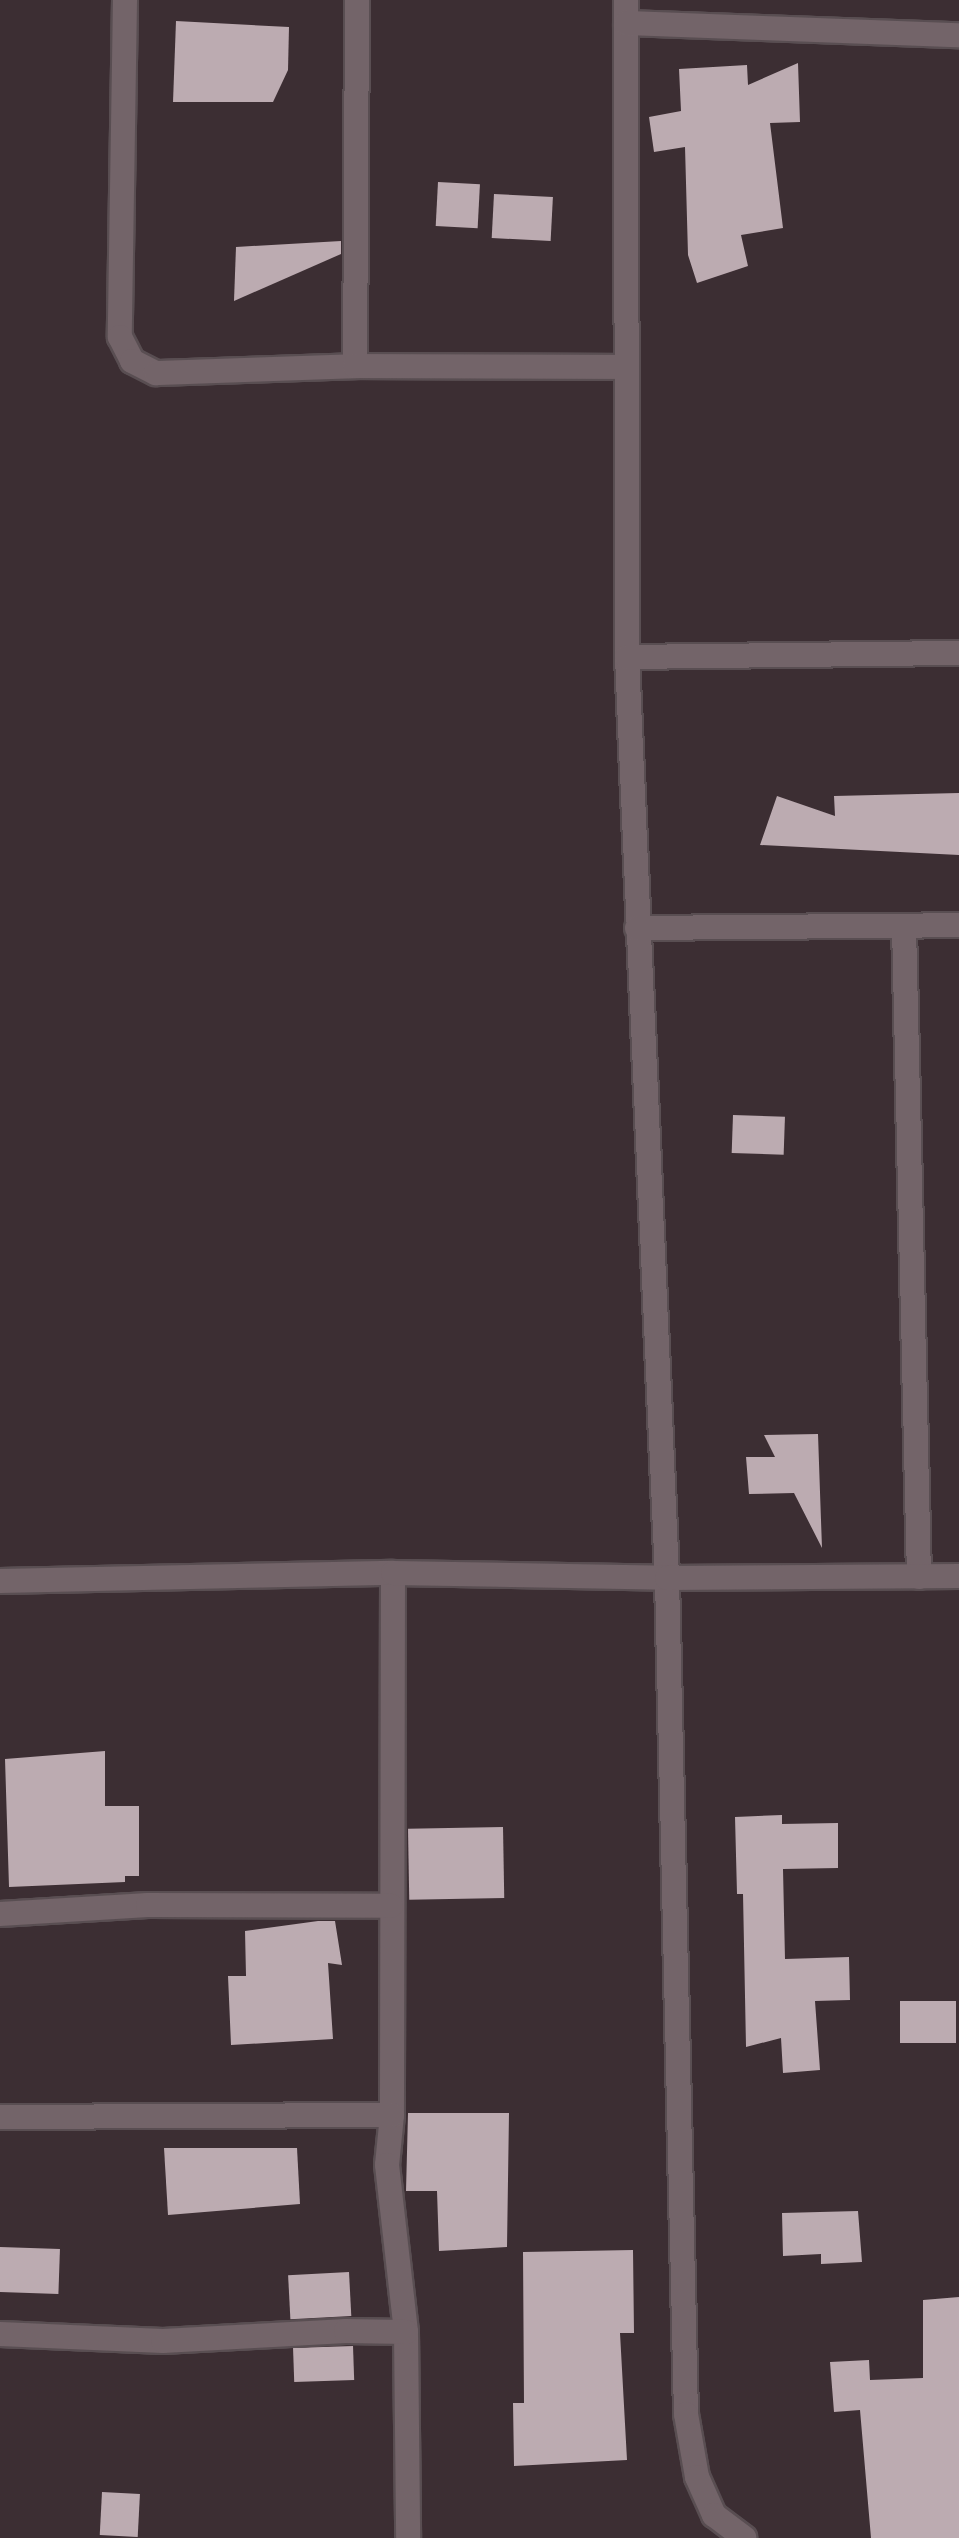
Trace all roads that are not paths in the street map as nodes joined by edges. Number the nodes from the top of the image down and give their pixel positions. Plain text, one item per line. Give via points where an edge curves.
1 (125, 0) edge
2 (357, 0) edge
3 (626, 11) edge
4 (959, 35) edge
5 (355, 366) junction
6 (627, 367) junction
7 (959, 653) edge
8 (627, 657) junction
9 (959, 925) edge
10 (904, 926) junction
11 (637, 928) junction
12 (393, 1573) junction
13 (959, 1576) edge
14 (919, 1577) junction
15 (667, 1578) junction
16 (0, 1581) edge
17 (391, 1906) junction
18 (0, 1914) edge
19 (392, 2115) junction
20 (0, 2117) edge
21 (406, 2332) junction
22 (0, 2334) edge
23 (408, 2538) edge
24 (744, 2538) edge

1 - 5 street via 120,337 132,361 156,373
2 - 5 street
3 - 4 street
3 - 6 street
5 - 6 street
6 - 8 street
7 - 8 street
8 - 11 street
9 - 10 street
10 - 11 street
10 - 14 street
11 - 15 street
12 - 15 street
12 - 16 street
12 - 17 street
13 - 14 street
14 - 15 street
15 - 24 street via 686,2414 697,2477 714,2515
17 - 18 street via 148,1905
17 - 19 street
19 - 20 street
19 - 21 street via 387,2165
21 - 22 street via 163,2341
21 - 23 street

